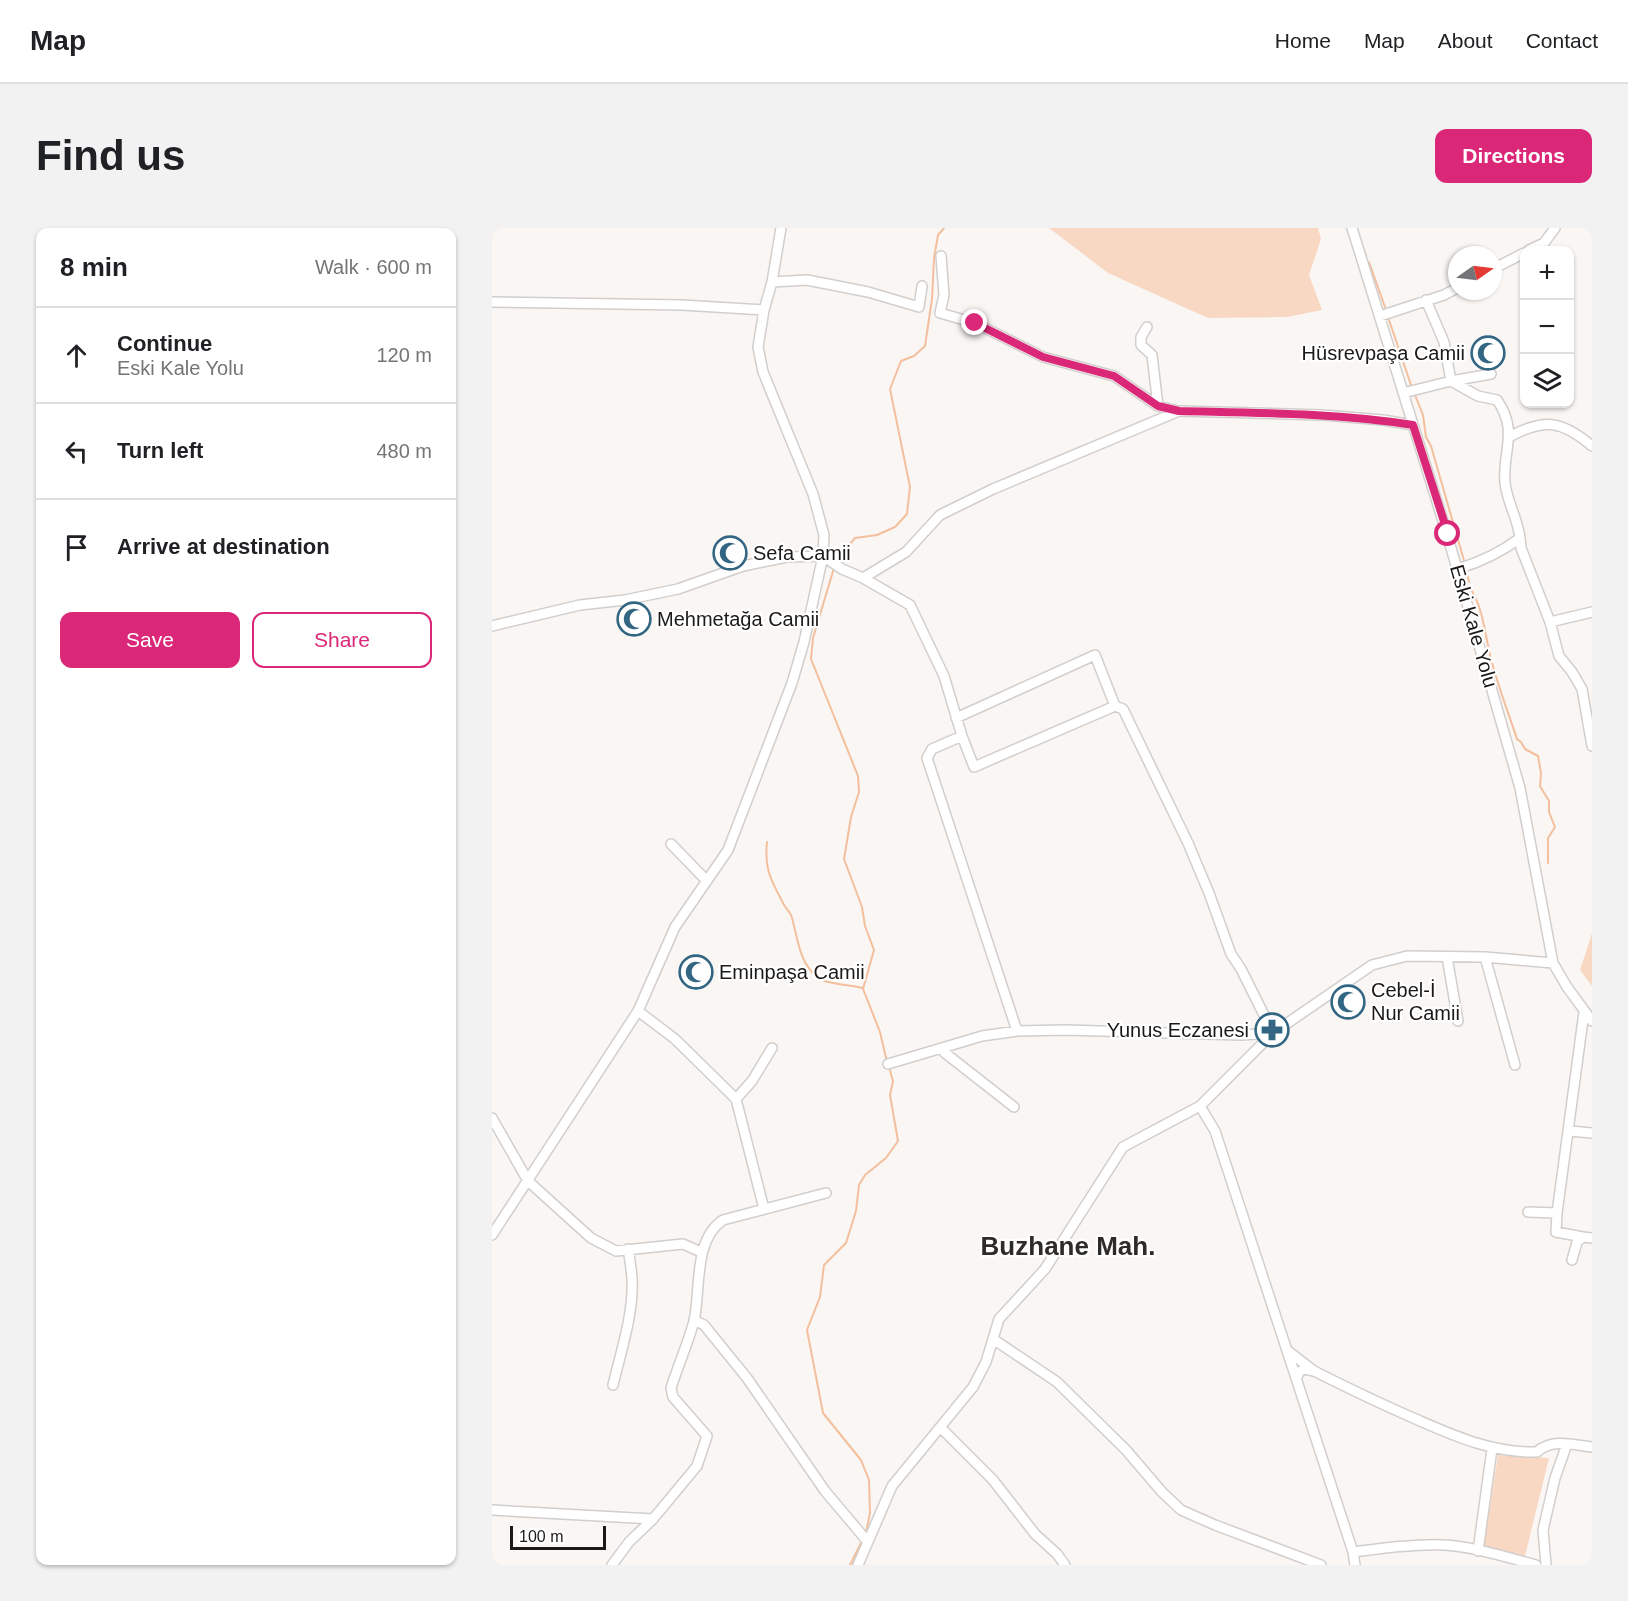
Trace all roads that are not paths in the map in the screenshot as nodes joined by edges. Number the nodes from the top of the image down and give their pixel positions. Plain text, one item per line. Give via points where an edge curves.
1 (781, 228) edge
2 (1352, 228) edge
3 (1555, 228) edge
4 (1538, 246) edge
5 (1520, 255) edge
6 (941, 256) dead end
7 (1502, 264) edge
8 (772, 282) junction
9 (922, 286) dead end
10 (1448, 291) edge
11 (1426, 300) junction
12 (492, 302) edge
13 (764, 310) junction
14 (1380, 316) junction
15 (1147, 327) dead end
16 (1491, 374) dead end
17 (1451, 381) junction
18 (1404, 393) junction
19 (1158, 406) junction
20 (1179, 411) junction
21 (1413, 425) junction
22 (1509, 437) junction
23 (1592, 446) edge
24 (1520, 538) junction
25 (826, 558) junction
26 (1463, 567) junction
27 (863, 578) junction
28 (1592, 612) edge
29 (1550, 622) junction
30 (492, 626) edge
31 (1115, 706) junction
32 (956, 718) junction
33 (962, 736) junction
34 (1592, 746) edge
35 (671, 844) dead end
36 (707, 881) junction
37 (1447, 957) junction
38 (1485, 957) junction
39 (1553, 963) junction
40 (638, 1011) junction
41 (1584, 1012) junction
42 (1458, 1021) dead end
43 (1592, 1021) edge
44 (1017, 1031) junction
45 (1273, 1033) junction
46 (772, 1048) dead end
47 (942, 1048) junction
48 (888, 1064) dead end
49 (1515, 1065) dead end
50 (736, 1099) junction
51 (1200, 1106) junction
52 (1014, 1107) dead end
53 (492, 1118) edge
54 (1570, 1131) junction
55 (1592, 1133) edge
56 (528, 1181) junction
57 (826, 1193) dead end
58 (764, 1209) junction
59 (1528, 1212) dead end
60 (1557, 1213) junction
61 (492, 1235) edge
62 (1587, 1237) edge
63 (628, 1249) junction
64 (701, 1252) junction
65 (1572, 1260) dead end
66 (694, 1320) junction
67 (993, 1339) junction
68 (1288, 1351) junction
69 (1314, 1371) junction
70 (1297, 1377) junction
71 (613, 1385) dead end
72 (941, 1428) junction
73 (1567, 1444) junction
74 (1592, 1447) edge
75 (1492, 1449) junction
76 (492, 1510) edge
77 (653, 1519) junction
78 (868, 1542) junction
79 (1478, 1551) junction
80 (1353, 1552) junction
81 (1500, 1560) edge
82 (612, 1565) edge
83 (858, 1565) edge
84 (1065, 1565) edge
85 (1321, 1565) edge
86 (1355, 1565) edge
87 (1536, 1565) edge
88 (1546, 1565) edge

1 - 8 street
2 - 14 street, Eski Kale Yolu
3 - 4 street
5 - 7 street
6 - 19 street via 944,295 940,313 975,323 1043,357 1114,376
8 - 9 street via 807,280 919,307
8 - 13 street
10 - 11 street
11 - 14 street
11 - 17 street via 1444,342
12 - 13 street
13 - 25 street via 758,347 763,372 813,494
14 - 18 street, Eski Kale Yolu
15 - 19 street via 1141,345 1152,355
16 - 17 street
17 - 18 street
17 - 22 street via 1478,396 1497,400 1504,409
18 - 21 street, Eski Kale Yolu
19 - 20 street
20 - 21 street via 1323,415
20 - 27 street via 940,515 906,552
21 - 26 street, Eski Kale Yolu
22 - 23 street via 1540,424 1557,424
22 - 24 street via 1505,482
24 - 26 street via 1503,551
24 - 29 street
25 - 27 street
25 - 30 street via 788,557 743,566 678,589 580,605
25 - 36 street via 792,683 728,850
26 - 39 street, Eski Kale Yolu via 1520,788
27 - 32 street via 910,605 944,676
28 - 29 street
29 - 34 street via 1559,656 1582,689
31 - 32 street via 1095,655
31 - 33 street via 974,767
31 - 45 street via 1122,709 1176,818 1231,954
32 - 33 street
33 - 44 street via 932,748 927,759
35 - 36 street
36 - 40 street via 675,927
37 - 38 street
37 - 42 street
37 - 45 street via 1407,956 1372,965
38 - 39 street
38 - 49 street
39 - 41 street, Eski Kale Yolu
40 - 50 street via 675,1039
40 - 56 street
41 - 43 street, Eski Kale Yolu
41 - 54 street
44 - 45 street
44 - 47 street
45 - 51 street
46 - 50 street
47 - 48 street
47 - 52 street
50 - 58 street
51 - 67 street via 1123,1147 1045,1269 999,1319
51 - 68 street via 1215,1131
53 - 56 street
54 - 55 street
54 - 60 street
56 - 61 street
56 - 63 street via 591,1238 616,1251
57 - 58 street
58 - 64 street via 716,1224
59 - 60 street
60 - 62 street via 1556,1232
62 - 65 street via 1577,1242
63 - 64 street via 683,1244
63 - 71 street via 631,1293
64 - 66 street
66 - 77 street via 671,1388 673,1397 707,1436 697,1466
66 - 78 street via 704,1325 747,1378 825,1491
67 - 72 street via 974,1387
67 - 85 street via 1057,1382 1181,1510
68 - 69 street
68 - 70 street
69 - 70 street via 1304,1369
69 - 75 street
70 - 80 street
72 - 78 street via 892,1485
72 - 84 street via 993,1480
73 - 74 street
73 - 75 street via 1544,1446 1537,1452
73 - 88 street via 1543,1530
75 - 79 street
76 - 77 street
77 - 82 street
78 - 83 street
79 - 80 street via 1447,1545 1400,1545
79 - 81 street
80 - 86 street
81 - 87 street

